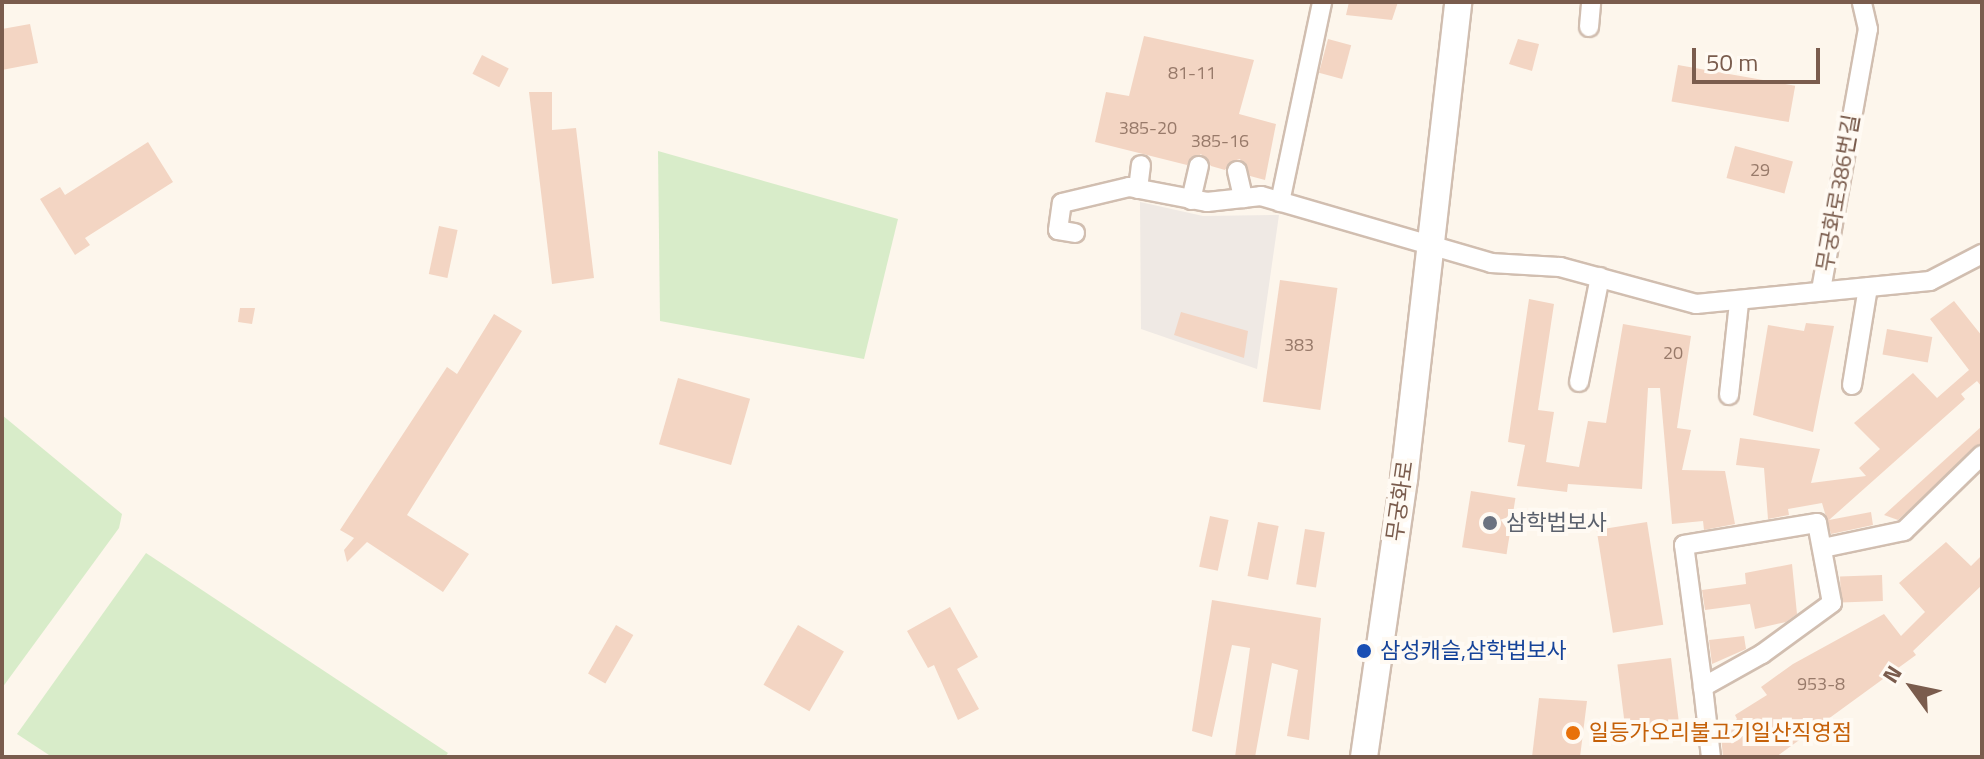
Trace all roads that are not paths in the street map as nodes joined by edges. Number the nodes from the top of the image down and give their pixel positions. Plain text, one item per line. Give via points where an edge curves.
1 (1322, 2) edge
2 (1458, 2) edge
3 (1591, 2) edge
4 (1862, 2) edge
5 (1589, 27) dead end
6 (1141, 165) dead end
7 (1199, 166) dead end
8 (1237, 171) dead end
9 (1138, 189) junction
10 (1243, 198) junction
11 (1191, 200) junction
12 (1280, 202) junction
13 (1075, 233) dead end
14 (1430, 245) junction
15 (1982, 254) edge
16 (1600, 277) junction
17 (1868, 287) junction
18 (1821, 290) junction
19 (1739, 303) junction
20 (1579, 382) dead end
21 (1852, 385) dead end
22 (1729, 395) dead end
23 (1982, 455) edge
24 (1823, 548) junction
25 (1703, 687) junction
26 (1364, 757) edge
27 (1711, 757) edge

1 - 12 street
2 - 14 main road, 무궁화로
3 - 5 street
4 - 18 street, 무궁화로386번길 via 1868,29
6 - 9 street
7 - 11 street
8 - 10 street
9 - 11 street
9 - 13 street via 1062,203 1058,230
10 - 11 street
10 - 12 street
12 - 14 street
14 - 16 street, 무궁화로386번길 via 1491,263 1560,267
14 - 26 main road, 무궁화로
15 - 17 street, 무궁화로386번길 via 1930,281
16 - 19 street, 무궁화로386번길 via 1654,297
16 - 20 street
17 - 18 street, 무궁화로386번길
17 - 21 street
18 - 19 street, 무궁화로386번길
19 - 22 street
23 - 24 street via 1904,531
24 - 25 street via 1832,603 1762,654
24 - 25 street via 1817,523 1684,545
25 - 27 street

